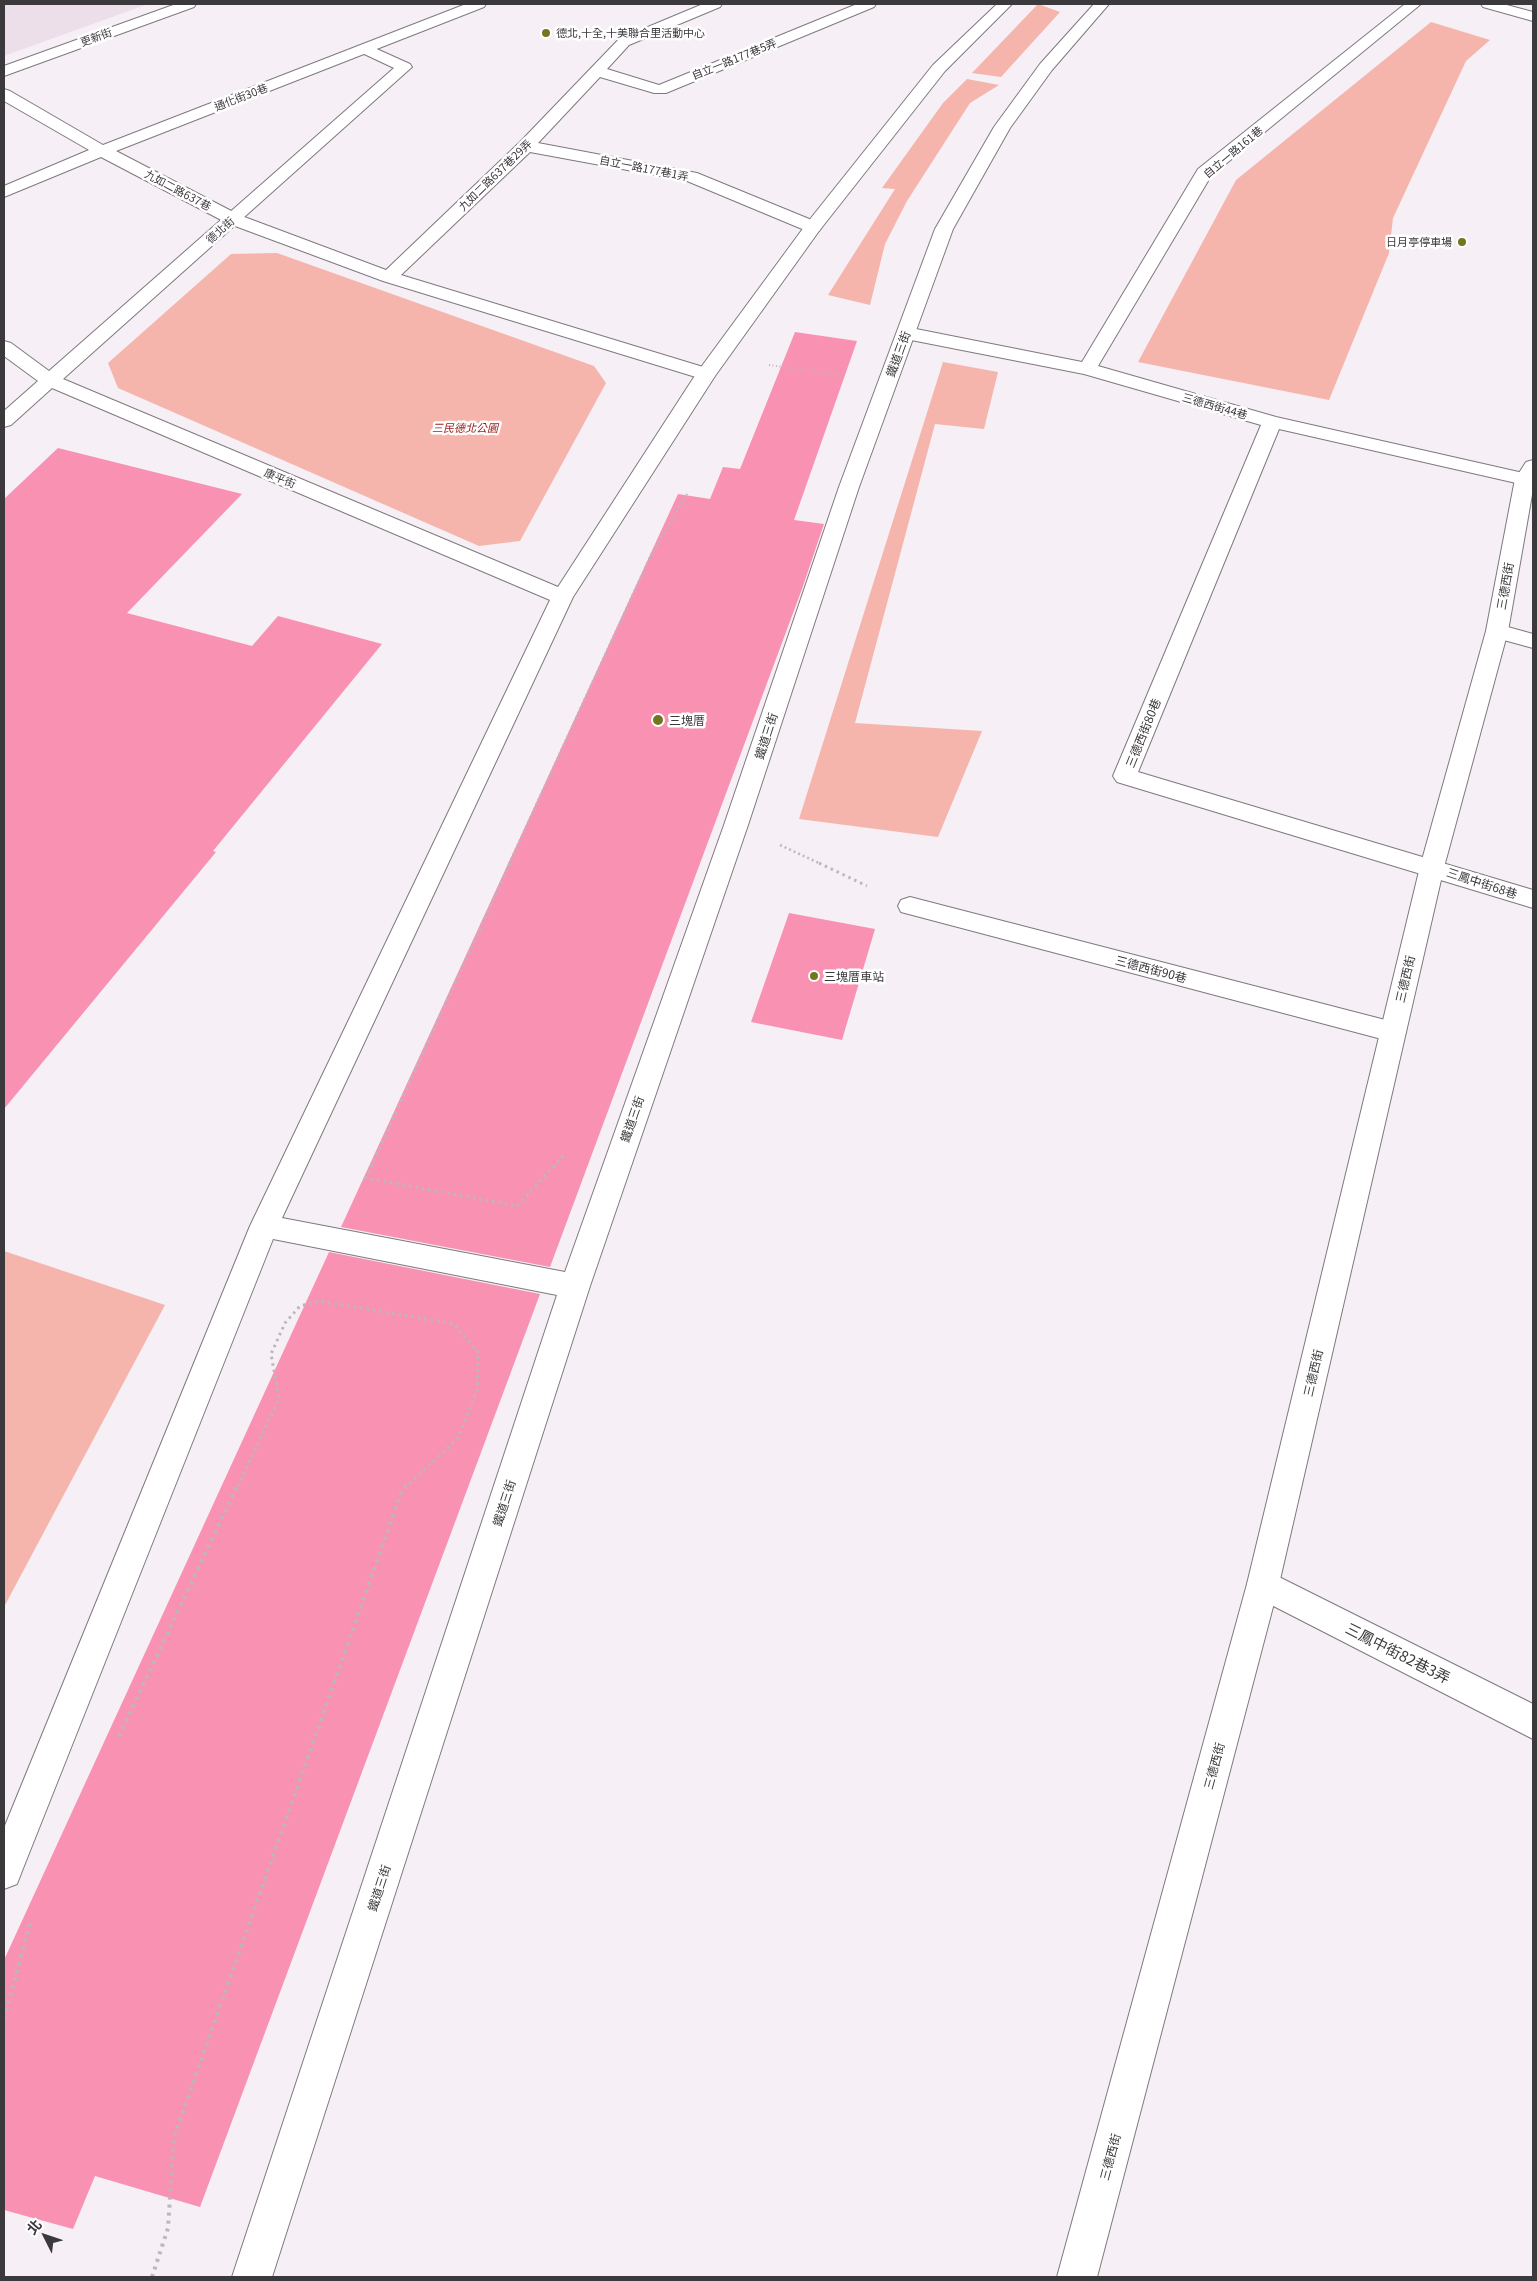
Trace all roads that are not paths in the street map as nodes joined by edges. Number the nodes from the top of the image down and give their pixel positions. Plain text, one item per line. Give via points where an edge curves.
1 (189, 4) edge
2 (479, 4) edge
3 (715, 4) edge
4 (869, 4) edge
5 (1005, 4) edge
6 (1102, 4) edge
7 (1414, 4) edge
8 (1488, 4) edge
9 (1533, 17) edge
10 (365, 49) junction
11 (4, 71) edge
12 (597, 71) junction
13 (4, 94) edge
14 (526, 146) junction
15 (102, 151) junction
16 (4, 192) edge
17 (232, 219) junction
18 (813, 227) junction
19 (389, 277) junction
20 (906, 333) junction
21 (4, 347) edge
22 (1087, 370) junction
23 (706, 374) junction
24 (51, 382) junction
25 (4, 422) edge
26 (1272, 422) junction
27 (1531, 470) edge
28 (562, 597) junction
29 (1497, 632) junction
30 (1533, 641) edge
31 (1432, 867) junction
32 (1533, 899) edge
33 (910, 906) road end
34 (1393, 1032) junction
35 (264, 1226) junction
36 (575, 1286) junction
37 (1263, 1584) junction
38 (1533, 1722) edge
39 (4, 1870) edge
40 (252, 2277) edge
41 (1077, 2277) edge

1 - 11 street, 更新街
2 - 10 street, 通化街30巷
3 - 12 street, 九如二路637巷29弄 via 624,42
4 - 12 street, 自立一路177巷5弄 via 660,90
5 - 18 street via 939,68
6 - 20 street, 鐵道三街 via 1046,67 1002,127 944,229
7 - 22 street, 自立一路161巷 via 1204,173
8 - 9 street
10 - 15 street, 通化街30巷
10 - 17 street, 德北街 via 404,67
12 - 14 street, 九如二路637巷29弄
13 - 15 street, 九如二路637巷
14 - 18 street, 自立一路177巷1弄 via 691,177
14 - 19 street, 九如二路637巷29弄
15 - 16 street, 通化街30巷
15 - 17 street, 九如二路637巷
17 - 19 street, 九如二路637巷
17 - 24 street, 德北街
18 - 23 street
19 - 23 street, 九如二路637巷
20 - 22 street, 三德西街44巷
20 - 36 street, 鐵道三街 via 849,487 736,825
21 - 24 street, 康平街
22 - 26 street, 三德西街44巷
23 - 28 street
24 - 25 street, 德北街
24 - 28 street, 康平街
26 - 27 street, 三德西街44巷
26 - 31 street, 三德西街80巷 via 1125,776
27 - 29 street, 三德西街
28 - 35 street
29 - 30 street
29 - 31 street, 三德西街
31 - 32 street, 三鳳中街68巷
31 - 34 street, 三德西街
33 - 34 street, 三德西街90巷
34 - 37 street, 三德西街
35 - 36 street
35 - 39 street
36 - 40 street, 鐵道三街
37 - 38 street, 三鳳中街82巷3弄
37 - 41 street, 三德西街

